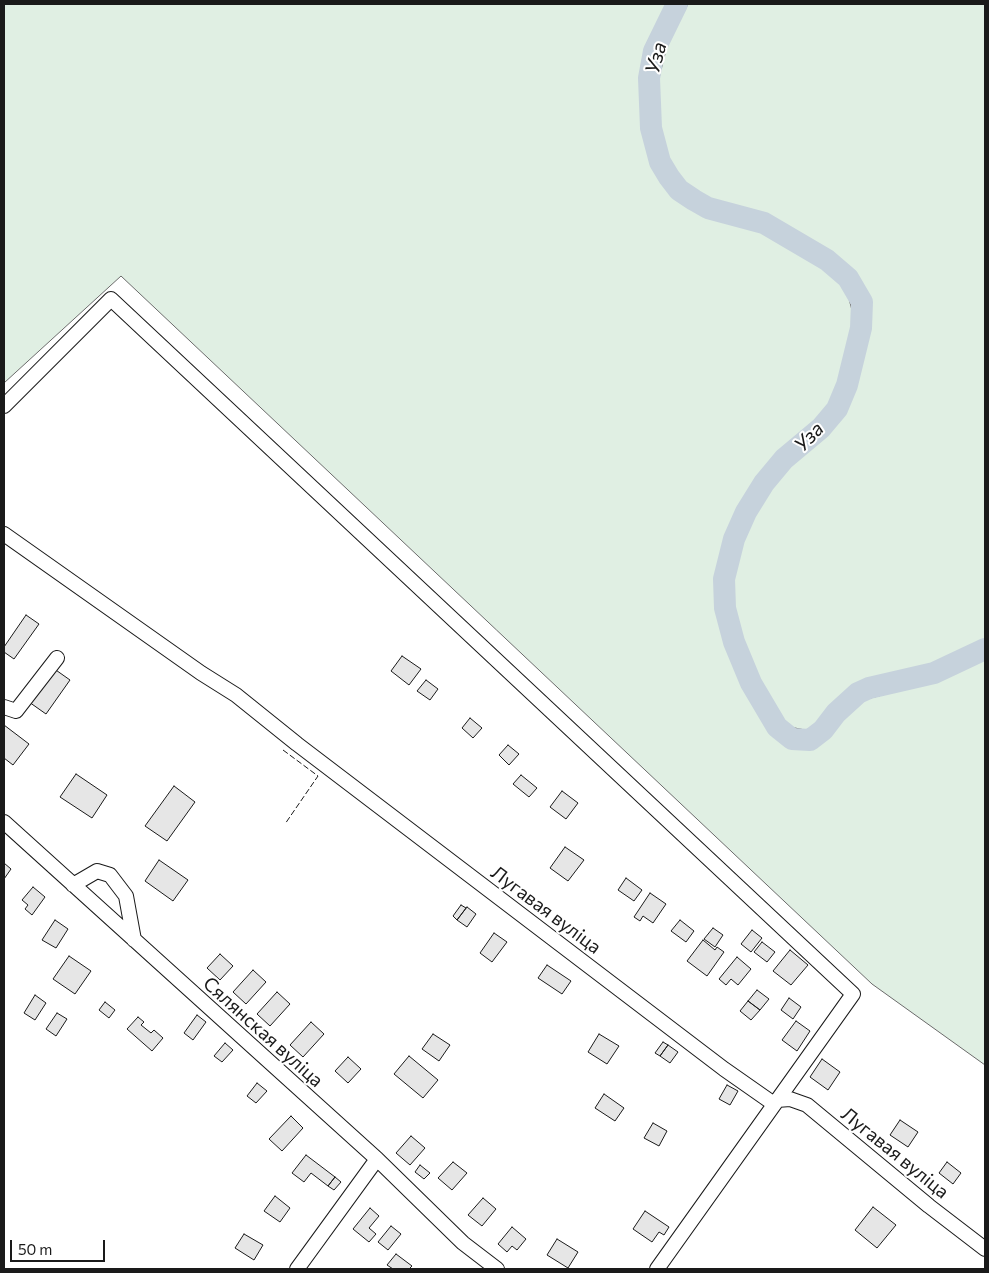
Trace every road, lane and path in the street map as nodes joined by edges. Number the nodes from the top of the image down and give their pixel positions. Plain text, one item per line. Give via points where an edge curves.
1 (4, 406) edge
2 (4, 534) edge
3 (57, 658) dead end
4 (4, 707) edge
5 (4, 822) edge
6 (73, 885) junction
7 (134, 940) junction
8 (776, 1102) junction
9 (377, 1159) junction
10 (985, 1249) edge
11 (297, 1269) edge
12 (497, 1269) edge
13 (657, 1269) edge

1 - 8 street via 111,300 853,994
2 - 8 street, Лугавая вуліца via 236,695 724,1069
3 - 4 street via 16,711
5 - 6 street, Сялянская вуліца
6 - 7 street, Сялянская вуліца
6 - 7 street via 97,871 110,875 126,896
7 - 9 street, Сялянская вуліца
8 - 10 street, Лугавая вуліца via 790,1099 807,1105
8 - 13 street
9 - 11 street
9 - 12 street, Сялянская вуліца via 463,1243

